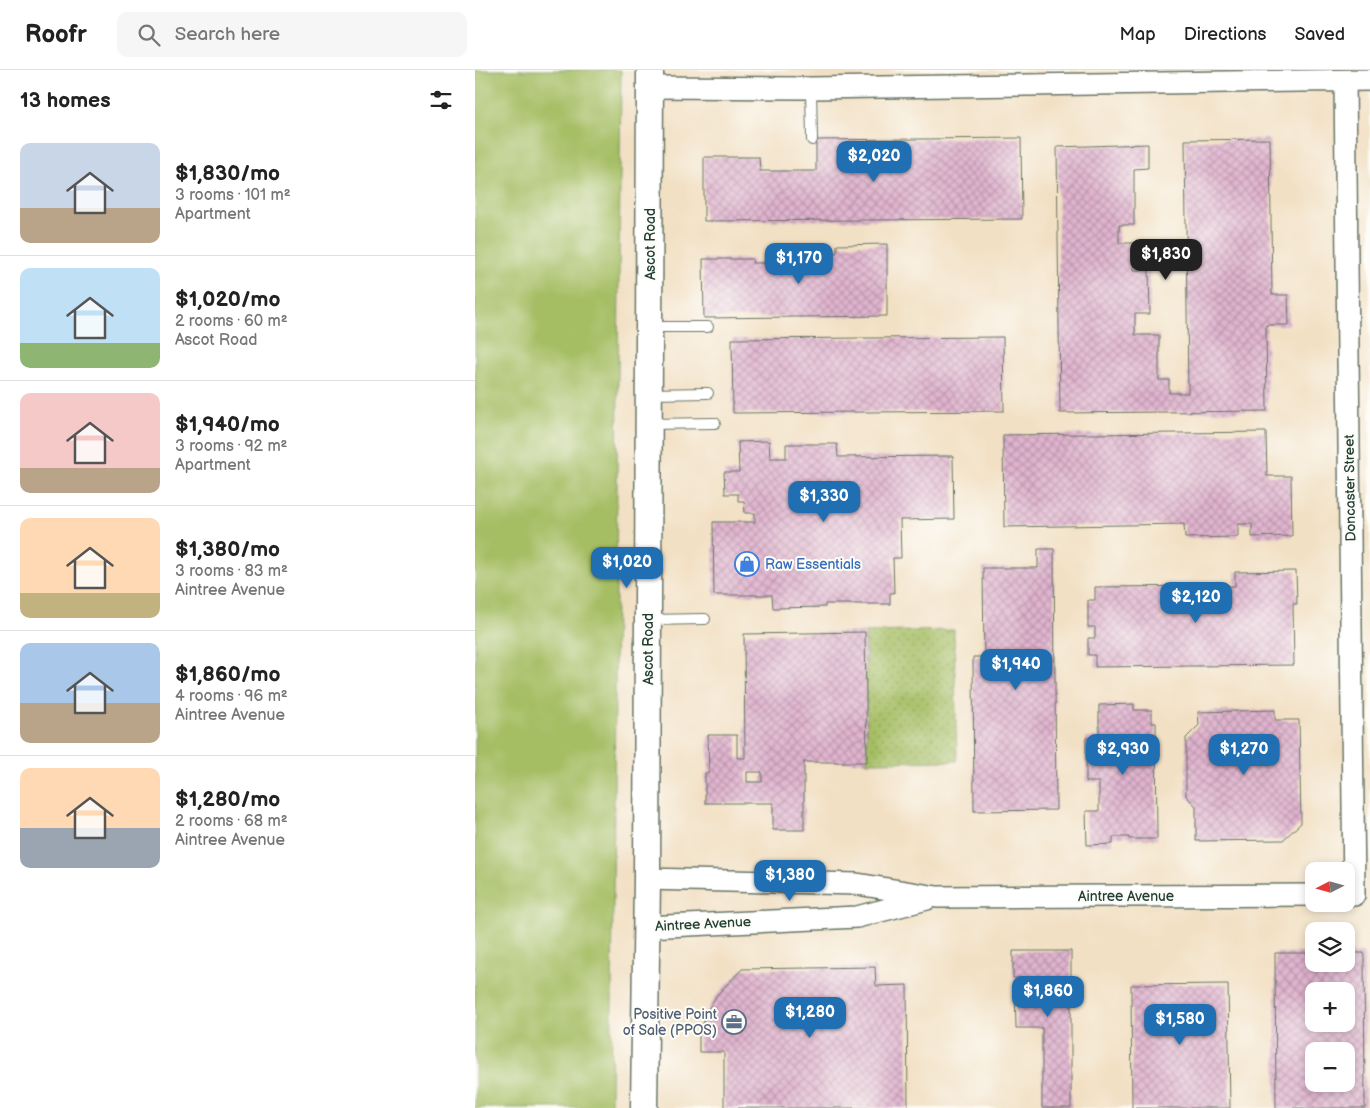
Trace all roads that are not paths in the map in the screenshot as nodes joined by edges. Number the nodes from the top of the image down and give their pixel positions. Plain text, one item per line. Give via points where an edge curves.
1 (650, 78) edge
2 (1370, 80) edge
3 (1345, 81) junction
4 (811, 88) junction
5 (812, 140) dead end
6 (649, 327) junction
7 (708, 327) dead end
8 (648, 394) junction
9 (709, 394) dead end
10 (715, 423) dead end
11 (648, 424) junction
12 (705, 619) dead end
13 (648, 620) junction
14 (647, 879) junction
15 (1357, 895) edge
16 (1305, 896) edge
17 (937, 897) junction
18 (646, 927) junction
19 (644, 1108) edge

1 - 4 street
1 - 6 street, Ascot Road
2 - 3 street
3 - 4 street
3 - 15 street, Doncaster Street
4 - 5 lane
6 - 7 lane
6 - 8 street, Ascot Road
8 - 9 lane
8 - 11 street, Ascot Road
10 - 11 lane
11 - 13 street, Ascot Road
12 - 13 lane
13 - 14 street, Ascot Road
14 - 17 street, Aintree Avenue via 857,884
14 - 18 street, Ascot Road
16 - 17 street, Aintree Avenue
17 - 18 street, Aintree Avenue via 857,917
18 - 19 street, Ascot Road

